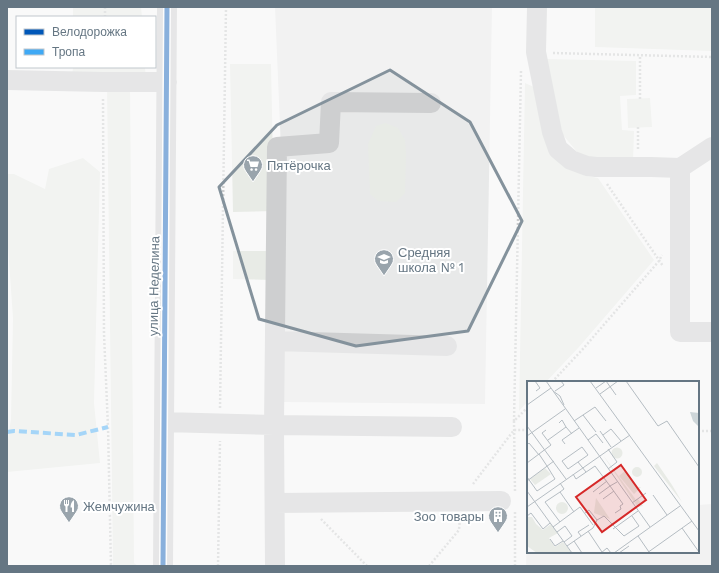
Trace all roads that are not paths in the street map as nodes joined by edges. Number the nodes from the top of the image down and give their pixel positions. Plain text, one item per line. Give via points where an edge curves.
1 (166, 7) edge
2 (537, 7) edge
3 (7, 80) edge
4 (167, 82) junction
5 (431, 103) dead end
6 (712, 147) edge
7 (680, 168) junction
8 (712, 332) edge
9 (275, 341) junction
10 (447, 346) dead end
11 (164, 422) junction
12 (274, 425) junction
13 (452, 427) dead end
14 (510, 502) road end
15 (275, 503) junction
16 (163, 566) edge
17 (275, 566) edge

1 - 4 street, улица Неделина
2 - 7 street via 536,52 552,132 558,149 572,160 587,166
3 - 4 street
4 - 11 street, улица Неделина
5 - 9 street via 331,102 329,143 277,146
6 - 7 street
7 - 8 street via 680,332
9 - 10 street
9 - 12 street
11 - 12 street
11 - 16 street, улица Неделина
12 - 13 street
12 - 15 street
14 - 15 street
15 - 17 street

